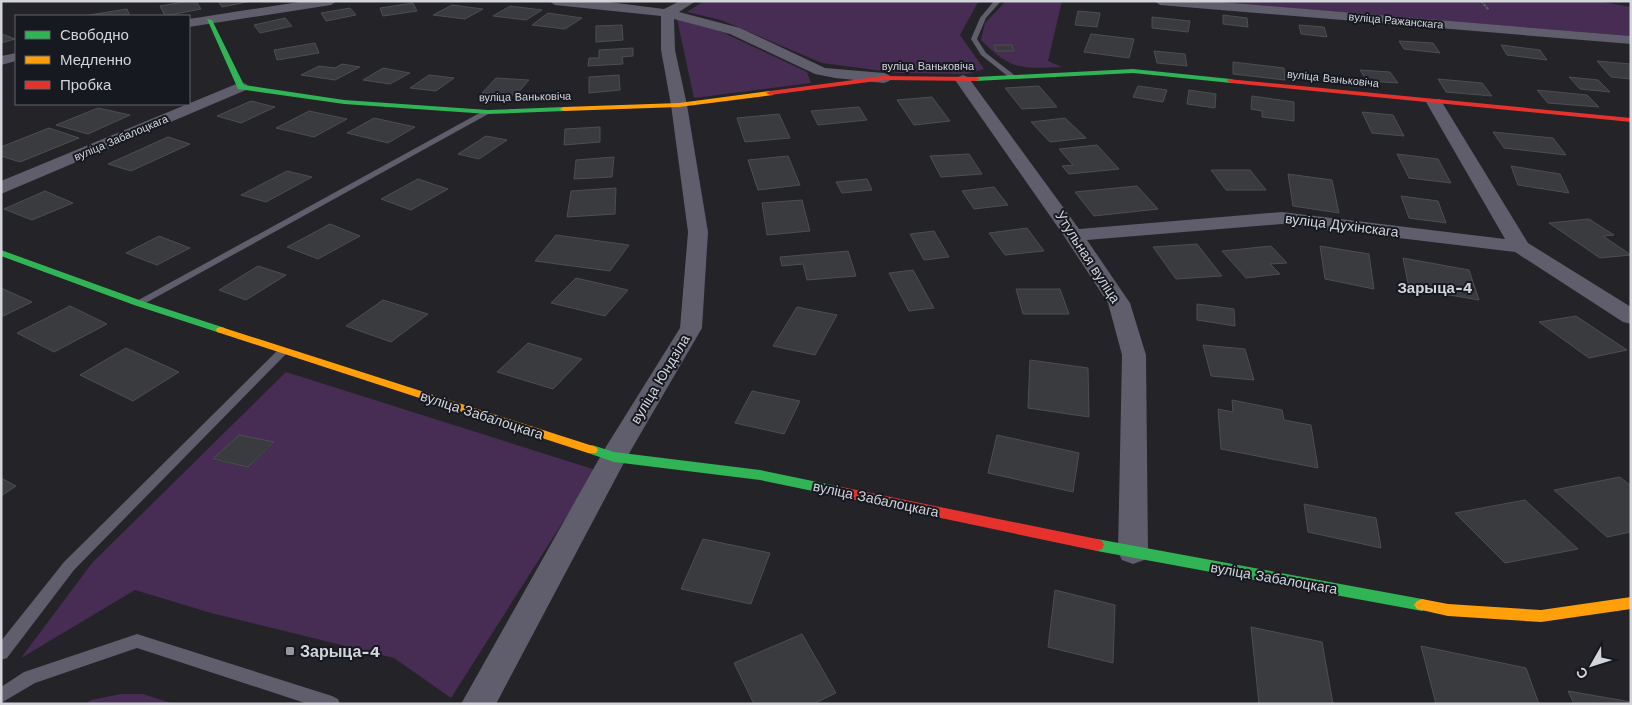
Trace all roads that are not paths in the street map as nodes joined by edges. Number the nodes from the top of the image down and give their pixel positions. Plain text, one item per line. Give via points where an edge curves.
1 (331, 1) edge
2 (555, 1) edge
3 (690, 1) edge
4 (998, 1) edge
5 (1160, 1) edge
6 (667, 13) junction
7 (209, 20) junction
8 (190, 23) edge
9 (1631, 40) edge
10 (15, 56) edge
11 (1, 61) edge
12 (1010, 76) junction
13 (884, 78) junction
14 (964, 80) junction
15 (241, 87) junction
16 (1434, 102) junction
17 (679, 106) junction
18 (488, 112) junction
19 (1631, 120) edge
20 (1, 188) edge
21 (1074, 235) junction
22 (1520, 247) junction
23 (1, 253) edge
24 (138, 304) junction
25 (1631, 317) edge
26 (283, 351) junction
27 (614, 457) junction
28 (1133, 552) junction
29 (1631, 603) edge
30 (1, 653) edge
31 (1, 696) edge
32 (332, 704) edge
33 (478, 704) edge

1 - 7 street
2 - 6 street
3 - 6 street
4 - 12 lane via 978,24 974,39 983,54
5 - 9 street, вуліца Ражанскага
6 - 13 street via 726,28 821,71
6 - 17 street, вуліца Юндзіла via 668,50
7 - 8 street
7 - 15 street
10 - 11 street
12 - 14 street, вуліца Ваньковіча
12 - 16 street, вуліца Ваньковіча via 1133,71
13 - 14 street, вуліца Ваньковіча
13 - 17 street, вуліца Ваньковіча
14 - 21 street, Утульная вуліца
15 - 18 street, вуліца Ваньковіча via 344,102
15 - 20 street, вуліца Забалоцкага
16 - 19 street, вуліца Ваньковіча
16 - 22 street, вуліца Духінскага
17 - 18 street, вуліца Ваньковіча
17 - 27 street, вуліца Юндзіла via 698,232 691,328
18 - 24 lane
21 - 22 street, вуліца Духінскага via 1282,218
21 - 28 street, Утульная вуліца via 1119,303 1134,355
22 - 25 street, вуліца Духінскага
23 - 24 street, вуліца Забалоцкага
24 - 26 street, вуліца Забалоцкага
26 - 27 street, вуліца Забалоцкага
26 - 30 lane via 69,566
27 - 28 street, вуліца Забалоцкага via 760,475
27 - 33 street, вуліца Юндзіла
28 - 29 street, вуліца Забалоцкага via 1448,610 1541,616
31 - 32 lane via 30,677 137,641

